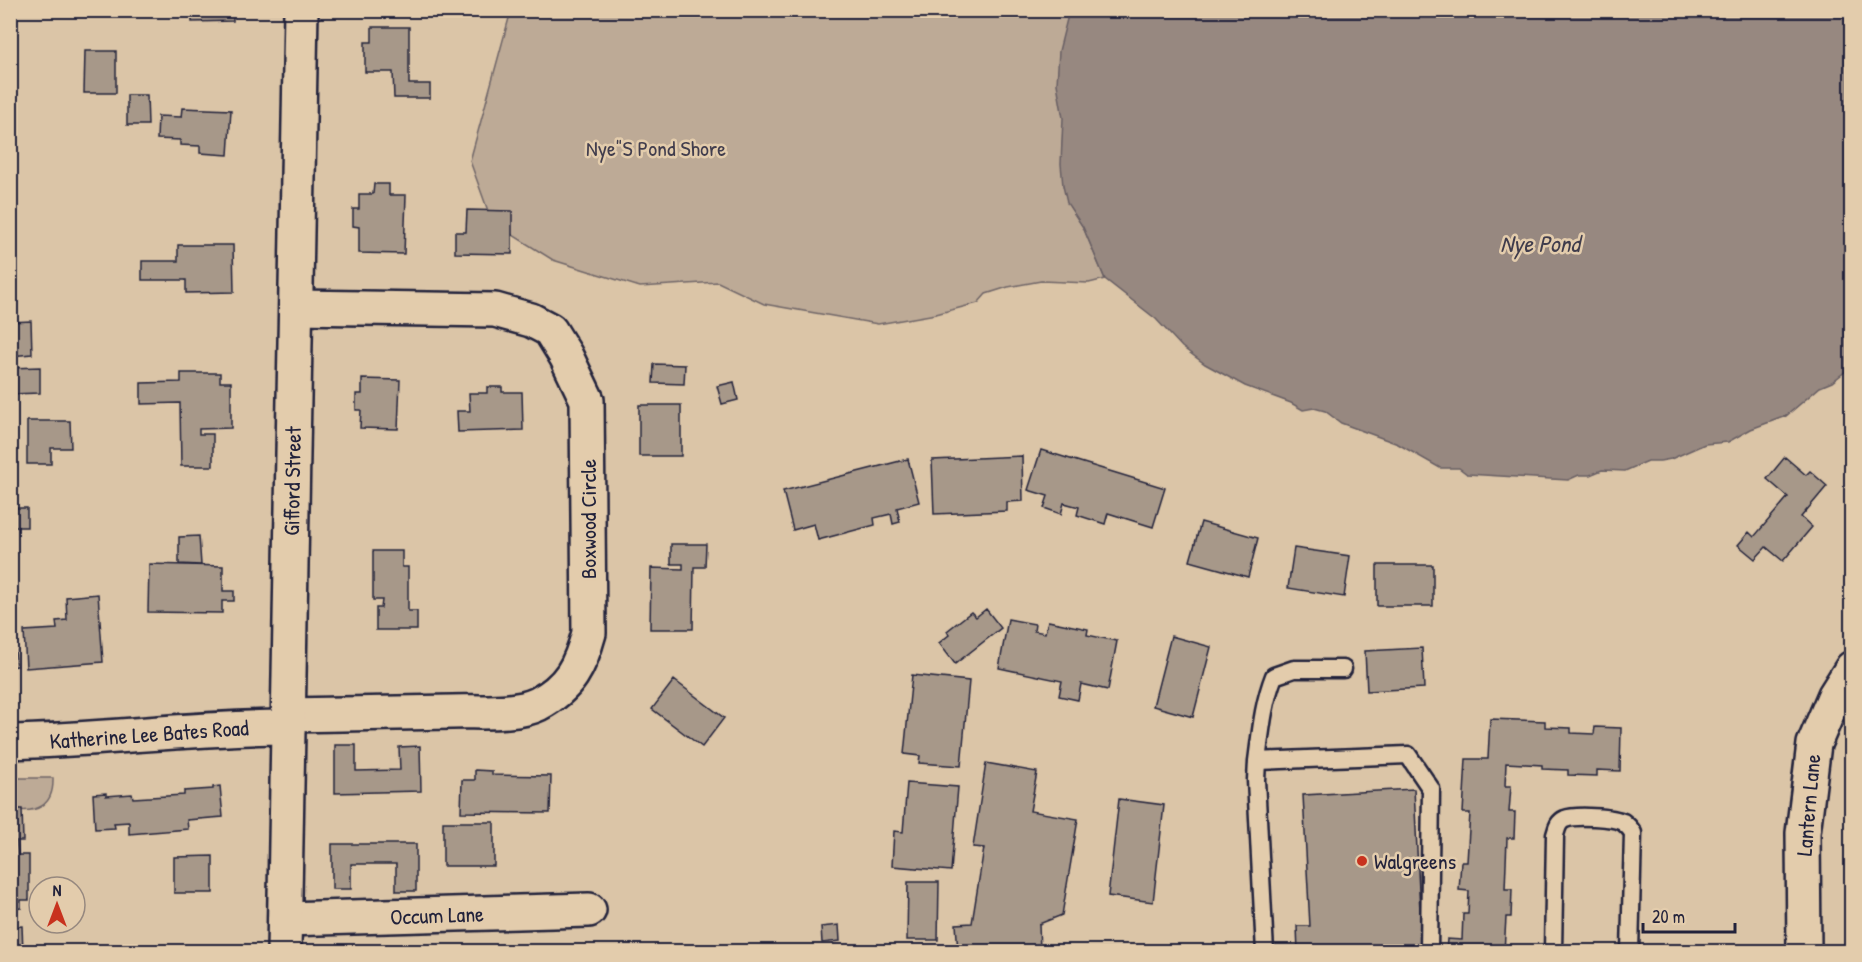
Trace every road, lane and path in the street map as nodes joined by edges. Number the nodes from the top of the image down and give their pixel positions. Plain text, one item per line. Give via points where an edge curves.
1 (301, 10) edge
2 (296, 307) junction
3 (1851, 668) edge
4 (1343, 669) dead end
5 (288, 721) junction
6 (10, 742) edge
7 (1257, 761) junction
8 (589, 910) dead end
9 (285, 919) junction
10 (284, 951) edge
11 (1265, 951) edge
12 (1429, 951) edge
13 (1553, 951) edge
14 (1630, 951) edge
15 (1804, 951) edge

1 - 2 street, Gifford Street
2 - 5 street, Gifford Street
2 - 5 street, Boxwood Circle via 495,310 550,330 587,400 589,633 582,658 566,684 524,708
3 - 15 street, Lantern Lane via 1814,744 1803,833
4 - 7 lane via 1294,669 1274,676 1261,721
5 - 6 street, Katherine Lee Bates Road via 68,741
5 - 9 street, Gifford Street
7 - 11 lane
7 - 12 lane via 1408,755 1431,789
8 - 9 street, Occum Lane
9 - 10 street, Gifford Street
13 - 14 lane via 1558,824 1571,818 1610,818 1622,822 1632,832

